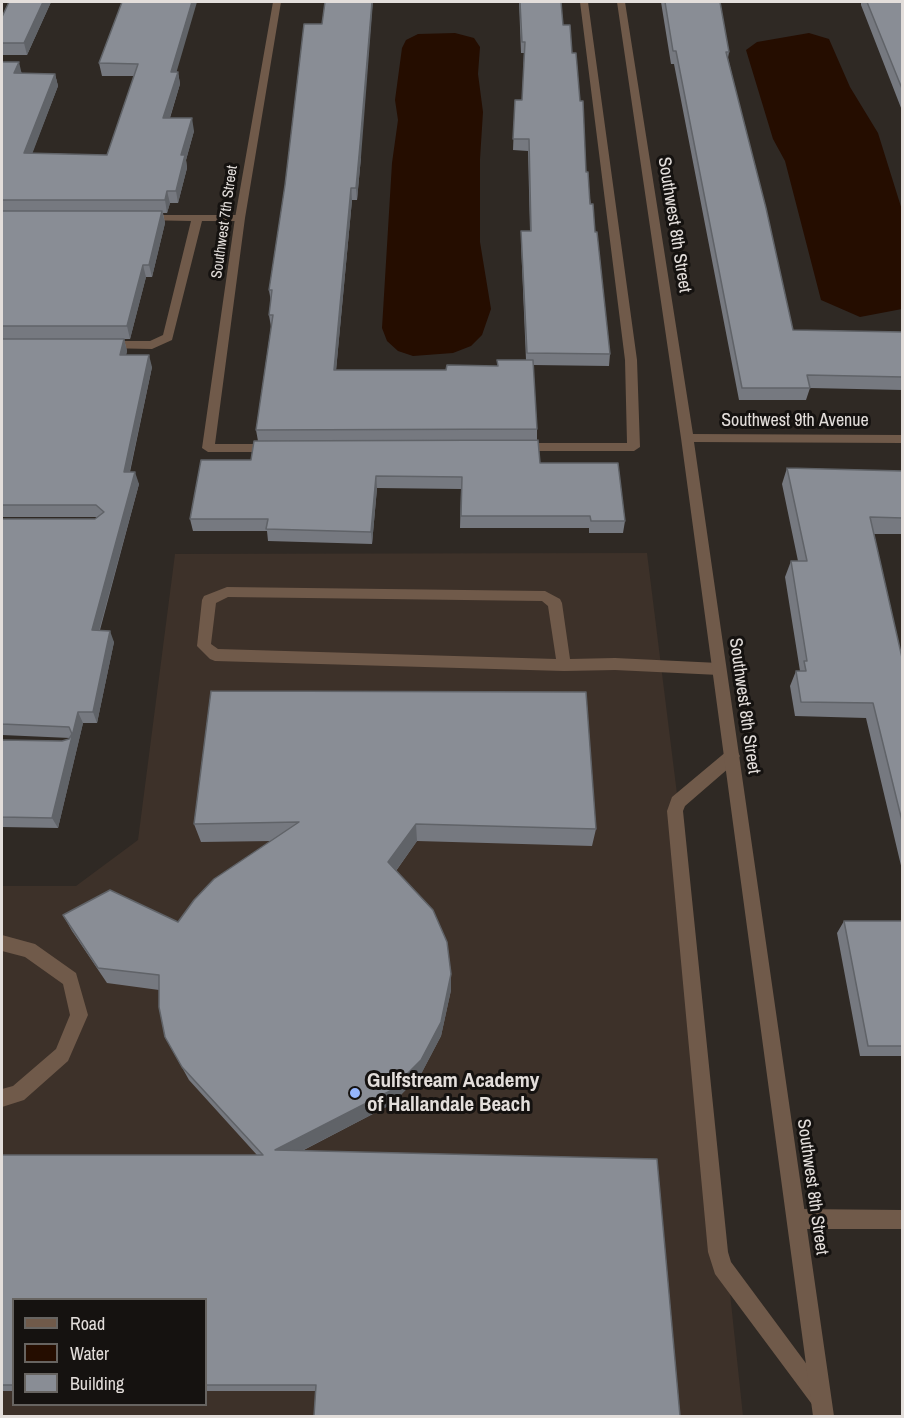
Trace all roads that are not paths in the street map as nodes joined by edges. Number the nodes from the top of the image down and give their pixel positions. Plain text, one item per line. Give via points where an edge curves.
1 (277, 2) edge
2 (584, 2) edge
3 (621, 2) edge
4 (128, 218) edge
5 (196, 218) junction
6 (240, 218) junction
7 (94, 345) edge
8 (687, 438) junction
9 (903, 439) edge
10 (279, 448) edge
11 (504, 448) edge
12 (564, 665) junction
13 (719, 669) junction
14 (732, 756) junction
15 (2, 944) edge
16 (2, 1098) edge
17 (797, 1219) junction
18 (903, 1220) edge
19 (823, 1409) edge

1 - 6 street, Southwest 7th Street
2 - 11 street via 631,360 634,447
3 - 8 street, Southwest 8th Street
4 - 5 street
5 - 6 street
5 - 7 street via 168,337 152,345
6 - 10 street, Southwest 7th Street via 208,448
8 - 9 street, Southwest 9th Avenue
8 - 13 street, Southwest 8th Street
12 - 12 street via 215,655 204,646 209,600 227,592 544,596 555,603
12 - 13 street
13 - 14 street, Southwest 8th Street
14 - 17 street, Southwest 8th Street
14 - 19 street via 678,802 675,811 718,1252 722,1267
15 - 16 street via 29,950 70,979 79,1015 62,1054 18,1094
17 - 18 street
17 - 19 street, Southwest 8th Street

